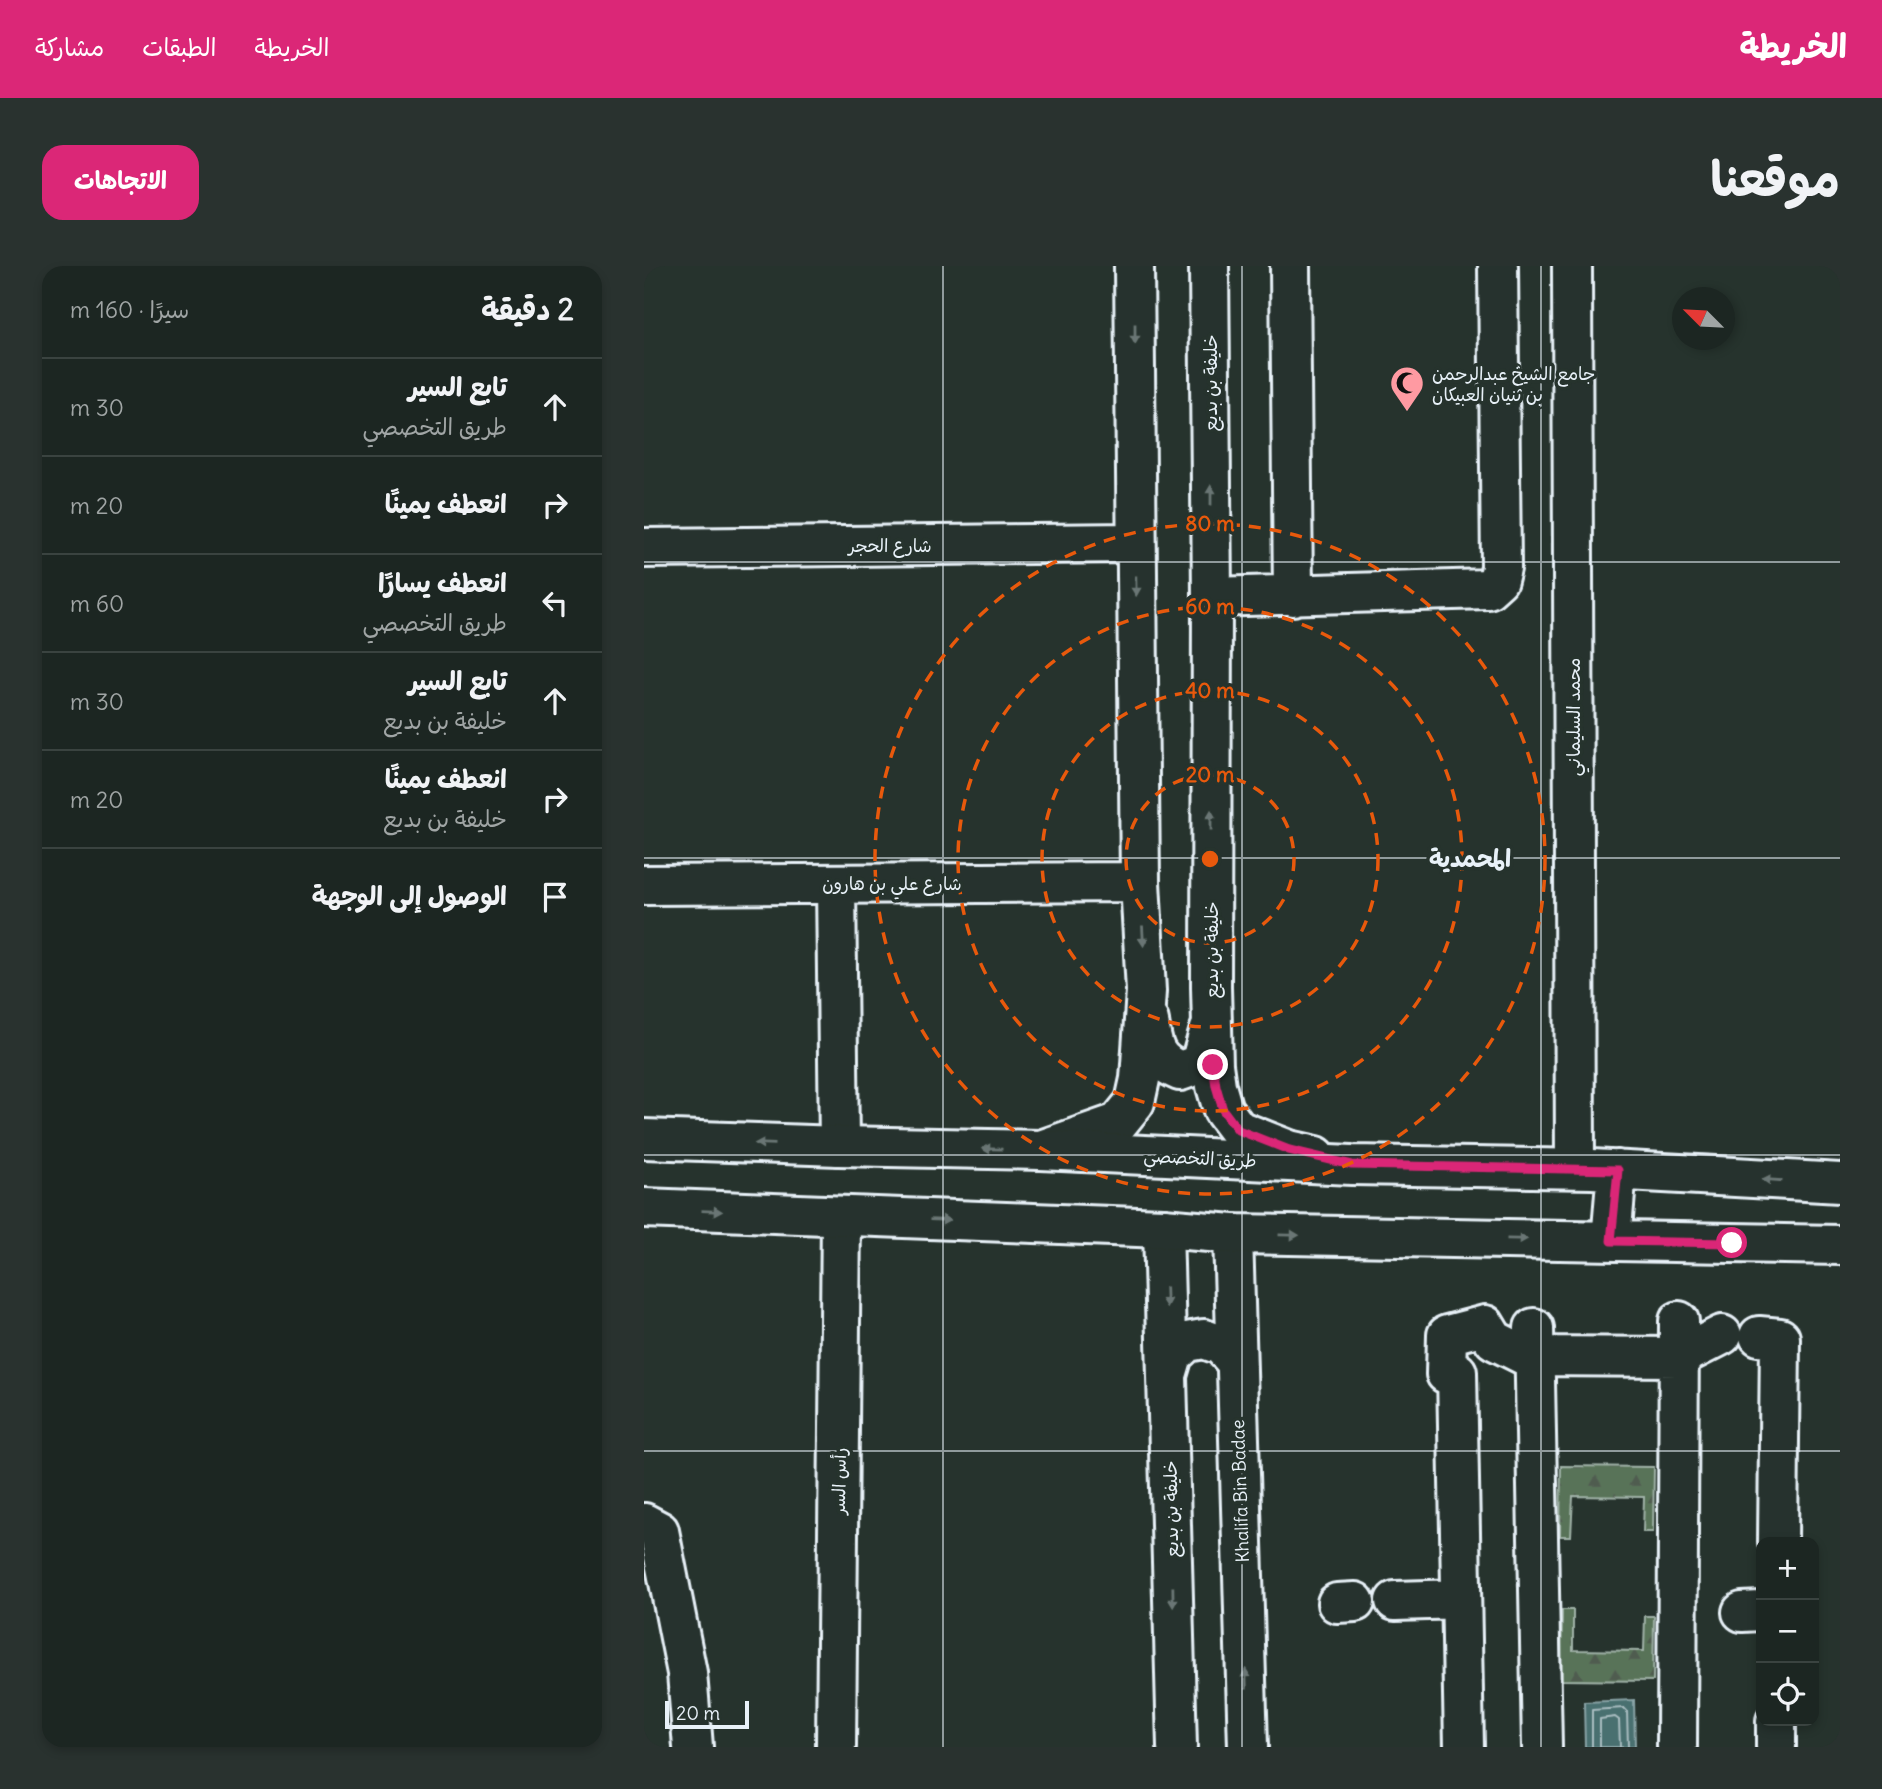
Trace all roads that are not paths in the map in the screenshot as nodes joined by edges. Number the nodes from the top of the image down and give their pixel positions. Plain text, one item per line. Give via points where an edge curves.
1 (1135, 266) edge
2 (1209, 266) edge
3 (1290, 266) edge
4 (1498, 266) edge
5 (1572, 266) edge
6 (1135, 543) junction
7 (644, 548) edge
8 (1293, 596) junction
9 (1212, 597) junction
10 (1140, 882) junction
11 (836, 884) junction
12 (644, 885) edge
13 (1211, 987) junction
14 (1146, 991) junction
15 (644, 1139) edge
16 (839, 1146) junction
17 (1041, 1150) junction
18 (1352, 1165) junction
19 (1575, 1168) junction
20 (1618, 1170) junction
21 (1833, 1181) edge
22 (644, 1208) edge
23 (841, 1216) junction
24 (1164, 1228) junction
25 (1233, 1234) junction
26 (1611, 1241) junction
27 (1840, 1245) edge
28 (1679, 1339) junction
29 (1534, 1342) junction
30 (1236, 1362) junction
31 (1168, 1373) junction
32 (651, 1527) edge
33 (1778, 1537) edge
34 (1395, 1601) dead end
35 (1466, 1611) junction
36 (1776, 1726) edge
37 (694, 1747) edge
38 (836, 1747) edge
39 (1177, 1747) edge
40 (1248, 1747) edge
41 (1464, 1747) edge
42 (1542, 1747) edge
43 (1677, 1747) edge
44 (1776, 1747) edge

1 -> 6 street
9 -> 2 street, خليفة بن بديع
3 - 8 street
4 - 8 street via 1501,568 1497,580 1488,589
5 - 19 street, محمد السليماني
6 - 7 street, شارع الحجر
6 -> 10 street
8 - 9 street
13 -> 9 street, خليفة بن بديع
10 - 11 street, شارع علي بن هارون
10 -> 14 street
11 - 12 street, شارع علي بن هارون
11 - 16 street
13 - 14 street via 1211,1027 1200,1064 1180,1071 1165,1065 1152,1042
13 - 18 street, خليفة بن بديع via 1216,1086 1223,1110 1238,1130 1289,1150
14 - 17 street via 1135,1102 1118,1123
16 -> 15 street, طريق التخصصي
17 -> 16 street, طريق التخصصي
17 - 18 street, طريق التخصصي
18 - 19 street, طريق التخصصي
19 - 20 street, طريق التخصصي
21 -> 20 street, طريق التخصصي
20 - 26 street
22 -> 23 street
23 -> 24 street
23 - 38 street, رأس السر
24 - 25 street
24 -> 31 street, خليفة بن بديع
25 -> 26 street
25 - 30 street, Khalifa Bin Badae
26 - 27 street
28 - 29 street
28 - 33 street via 1780,1338
28 - 43 street via 1684,1613
29 - 35 street via 1524,1355 1494,1340 1485,1325 1447,1335 1446,1374 1457,1373 1464,1457
29 - 42 street via 1526,1455 1531,1618
30 - 31 street via 1221,1345 1205,1339 1186,1342 1173,1355
40 -> 30 street, Khalifa Bin Badae
31 -> 39 street, خليفة بن بديع
32 - 37 street via 687,1673
34 - 35 street
35 - 41 street
36 - 44 street

